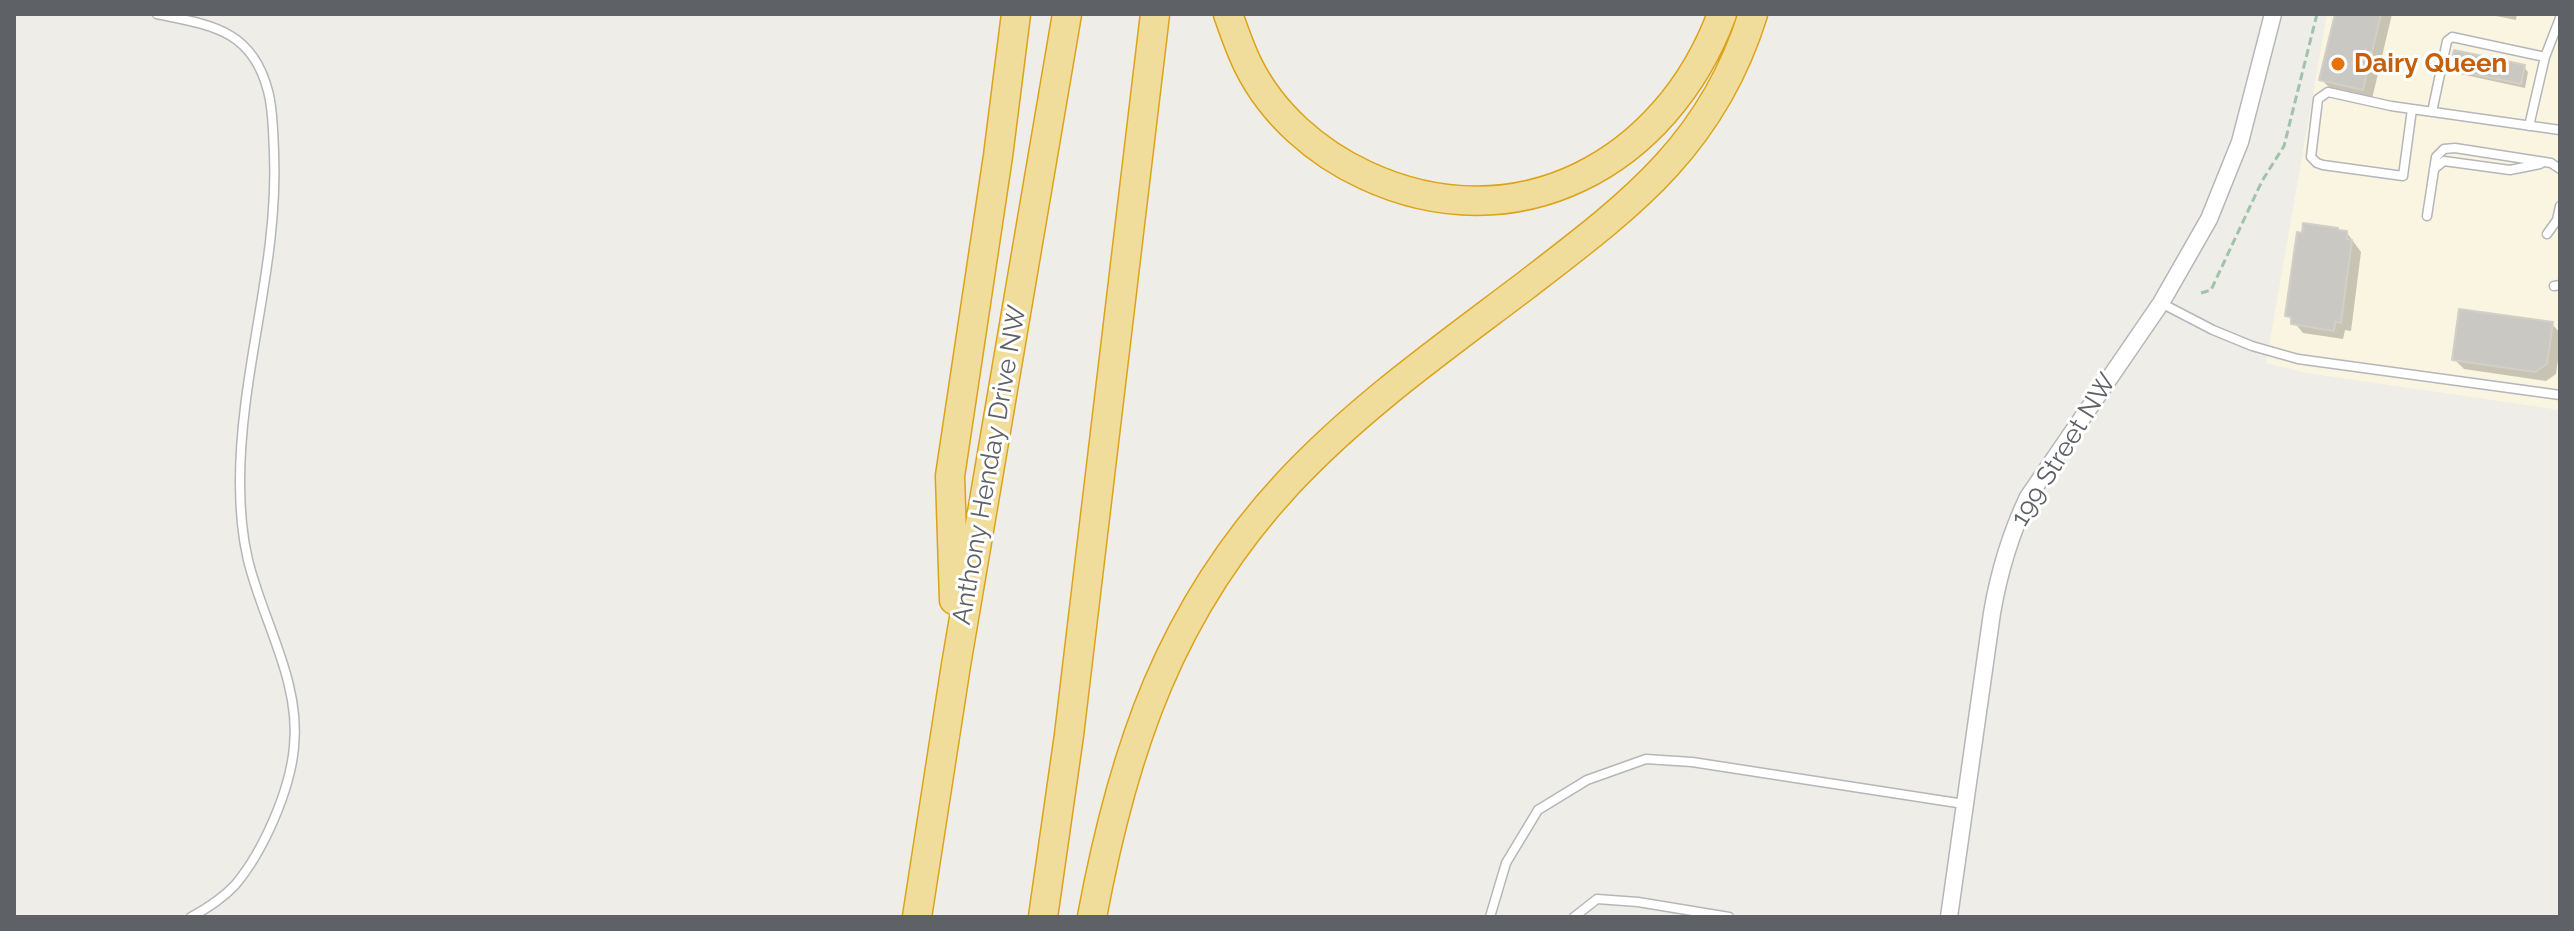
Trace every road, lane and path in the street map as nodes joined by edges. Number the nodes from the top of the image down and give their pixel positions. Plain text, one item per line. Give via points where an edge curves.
1 (157, 14) edge
2 (1016, 14) edge
3 (1067, 14) edge
4 (1155, 14) edge
5 (1228, 14) edge
6 (1722, 14) edge
7 (1753, 14) edge
8 (2273, 14) edge
9 (2317, 14) edge
10 (2560, 18) edge
11 (2545, 57) junction
12 (2412, 109) junction
13 (2432, 112) junction
14 (2529, 126) junction
15 (2560, 130) edge
16 (2547, 162) junction
17 (2434, 169) junction
18 (2560, 169) edge
19 (2560, 206) edge
20 (2427, 216) dead end
21 (2547, 234) dead end
22 (2201, 293) dead end
23 (2161, 303) junction
24 (2560, 395) edge
25 (956, 665) junction
26 (1964, 804) junction
27 (191, 917) edge
28 (917, 917) edge
29 (1043, 917) edge
30 (1092, 917) edge
31 (1490, 917) edge
32 (1574, 917) edge
33 (1729, 917) edge
34 (1949, 917) edge

1 - 27 lane via 232,34 255,60 268,90 276,189 240,481 249,561 294,711 294,748 279,806 254,855 234,886
2 - 25 highway via 950,476
3 - 25 highway, Anthony Henday Drive NW
4 - 29 highway
5 - 6 highway via 1249,67 1304,137 1379,182 1473,200 1552,188 1626,150 1684,90
7 - 30 highway via 1712,107 1652,183 1352,422 1288,482 1226,559 1190,616 1150,698 1113,815
8 - 23 street, 199 Street NW via 2228,177
9 - 22 path via 2284,146 2211,290
10 - 11 lane
11 - 13 lane via 2452,37
11 - 14 lane
12 - 12 lane via 2323,93 2311,157 2323,165 2403,176
12 - 13 lane
13 - 14 lane
14 - 15 lane
16 - 17 lane via 2510,170 2444,161
16 - 17 lane via 2449,148 2439,152
16 - 18 lane
17 - 20 lane
19 - 21 lane
23 - 24 lane via 2252,346 2309,362
23 - 26 street, 199 Street NW via 2028,497 2014,527 1997,585
25 - 28 highway, Anthony Henday Drive NW
26 - 31 lane via 1646,759 1587,780 1538,810 1506,863
26 - 34 street, 199 Street NW
32 - 33 lane via 1597,899

